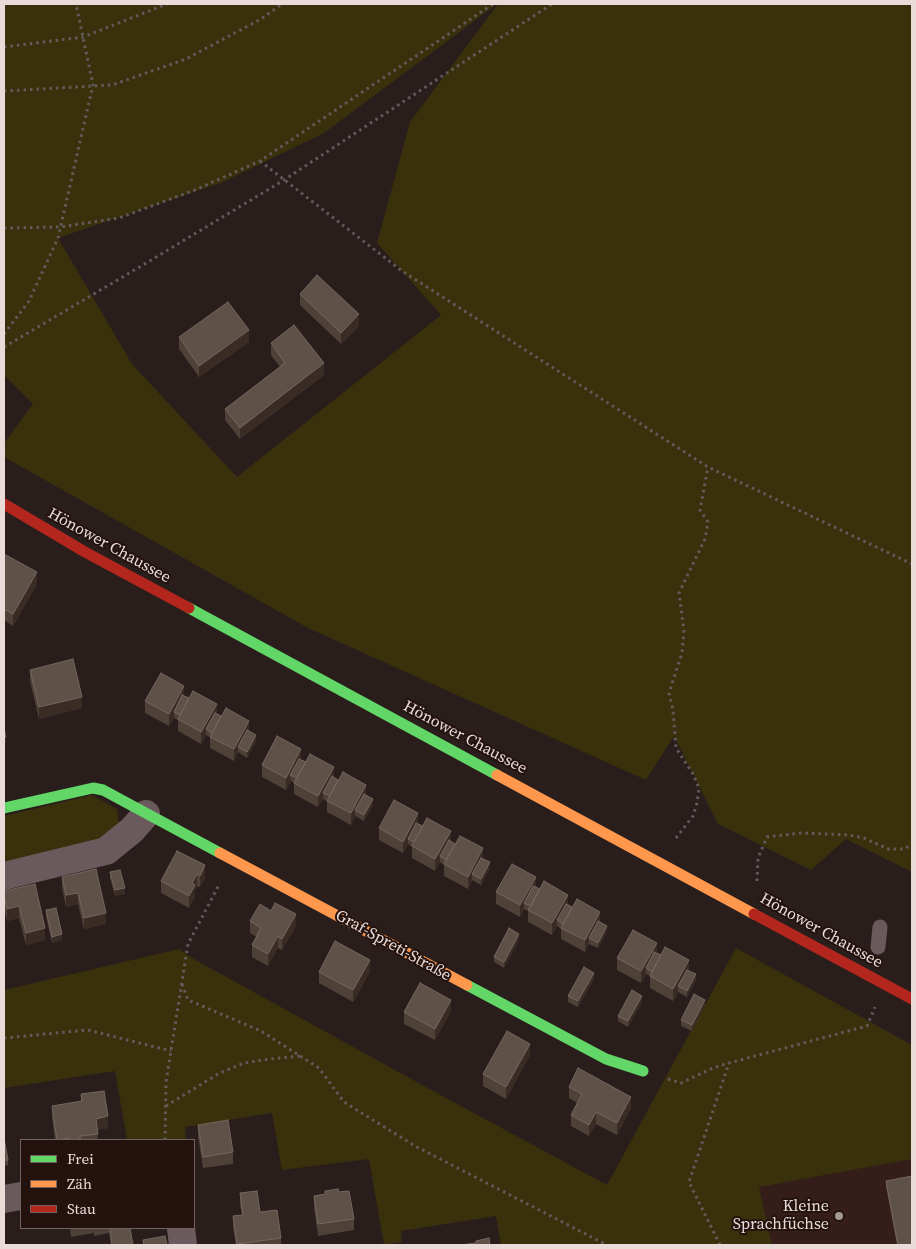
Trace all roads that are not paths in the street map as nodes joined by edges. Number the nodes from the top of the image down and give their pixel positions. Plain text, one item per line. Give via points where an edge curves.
1 (4, 504) edge
2 (4, 808) edge
3 (146, 814) junction
4 (4, 876) edge
5 (880, 927) dead end
6 (878, 947) dead end
7 (912, 999) edge
8 (643, 1071) road end
9 (20, 1196) edge
10 (4, 1199) edge
11 (181, 1229) edge
12 (184, 1245) edge

1 - 7 main road, Hönower Chaussee via 92,556
2 - 3 main road, Graf-Spreti-Straße via 93,788 103,790
3 - 4 street via 106,851
3 - 8 main road, Graf-Spreti-Straße via 606,1059
5 - 6 lane
9 - 10 street
11 - 12 street

